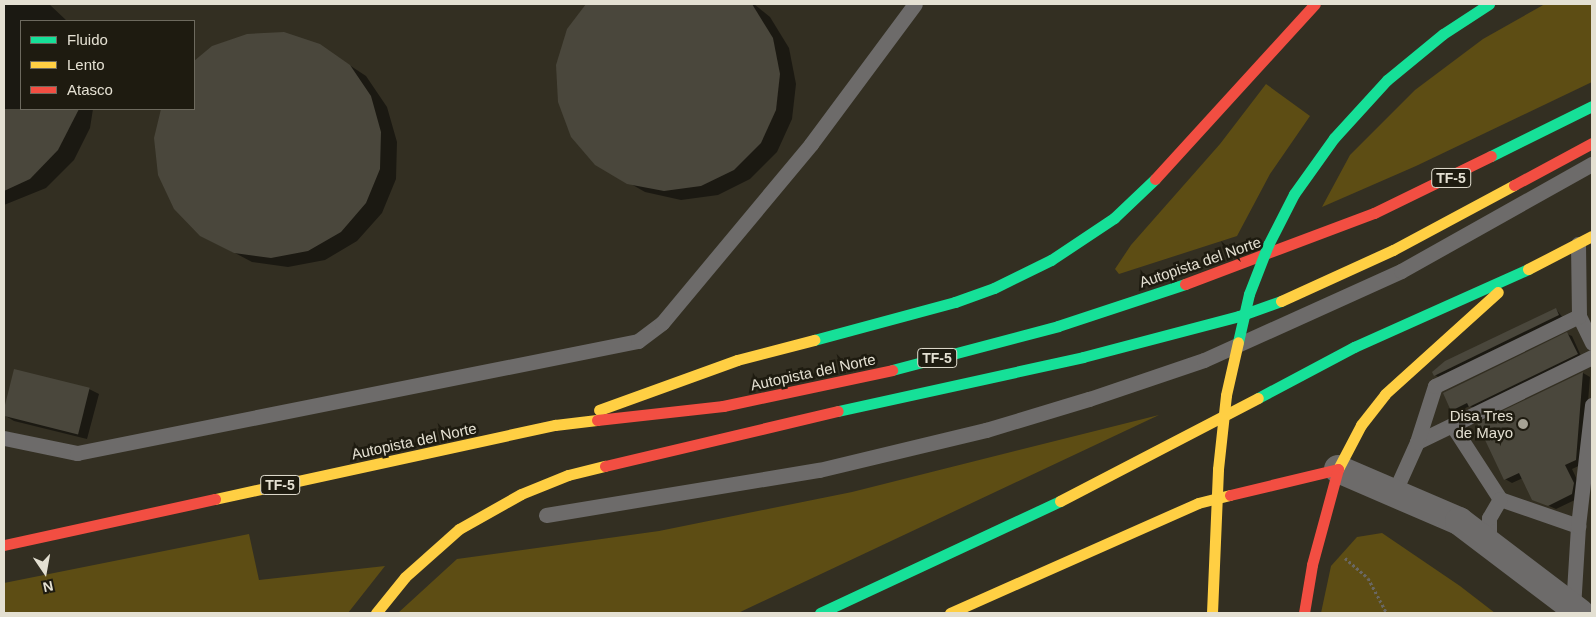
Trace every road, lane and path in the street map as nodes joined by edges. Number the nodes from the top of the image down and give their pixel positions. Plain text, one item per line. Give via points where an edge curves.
1 (915, 4) edge
2 (1315, 4) edge
3 (1489, 4) edge
4 (1592, 106) edge
5 (1592, 143) edge
6 (1592, 164) edge
7 (1592, 236) edge
8 (1578, 244) junction
9 (1517, 275) junction
10 (1578, 316) junction
11 (1592, 343) edge
12 (1592, 357) edge
13 (1592, 405) edge
14 (556, 425) junction
15 (1452, 425) junction
16 (4, 438) edge
17 (1417, 442) junction
18 (1338, 469) junction
19 (1395, 491) junction
20 (1500, 499) junction
21 (546, 515) dead end
22 (1578, 526) junction
23 (1489, 543) junction
24 (4, 545) edge
25 (1340, 556) dead end
26 (1577, 611) edge
27 (376, 613) edge
28 (820, 613) edge
29 (950, 613) edge
30 (1212, 613) edge
31 (1304, 613) edge
32 (1388, 613) edge

1 - 16 lane via 805,152 662,323 638,341 77,453
2 - 14 main road via 1140,195 1114,218 1051,260 994,288 955,302 737,360
3 - 30 main road, bridge via 1443,34 1387,80 1334,138 1294,194 1268,245 1249,294 1226,395
4 - 14 main road, Autopista del Norte / TF-5 via 1374,213 1216,274 1058,326 865,377 723,406
5 - 27 main road via 1393,250 1293,297 1239,316 1083,357 630,458 520,494 459,529 404,577
6 - 21 lane via 1368,287 1204,360 1089,399 986,430 819,470
7 - 8 main road
8 - 9 main road
8 - 10 lane via 1581,291
9 - 18 main road via 1385,394 1361,425
9 - 28 main road via 1354,348 1102,481
10 - 11 lane
10 - 17 lane via 1435,386
12 - 15 lane
13 - 22 lane
14 - 24 main road, Autopista del Norte / TF-5
15 - 17 lane
15 - 20 lane
17 - 19 lane
18 - 19 street
18 - 29 main road via 1198,503 1049,566
18 - 31 main road via 1312,565
19 - 23 street via 1459,521
20 - 22 lane
20 - 23 lane via 1489,518
22 - 26 lane
23 - 26 street
25 - 32 path via 1355,563 1368,578

